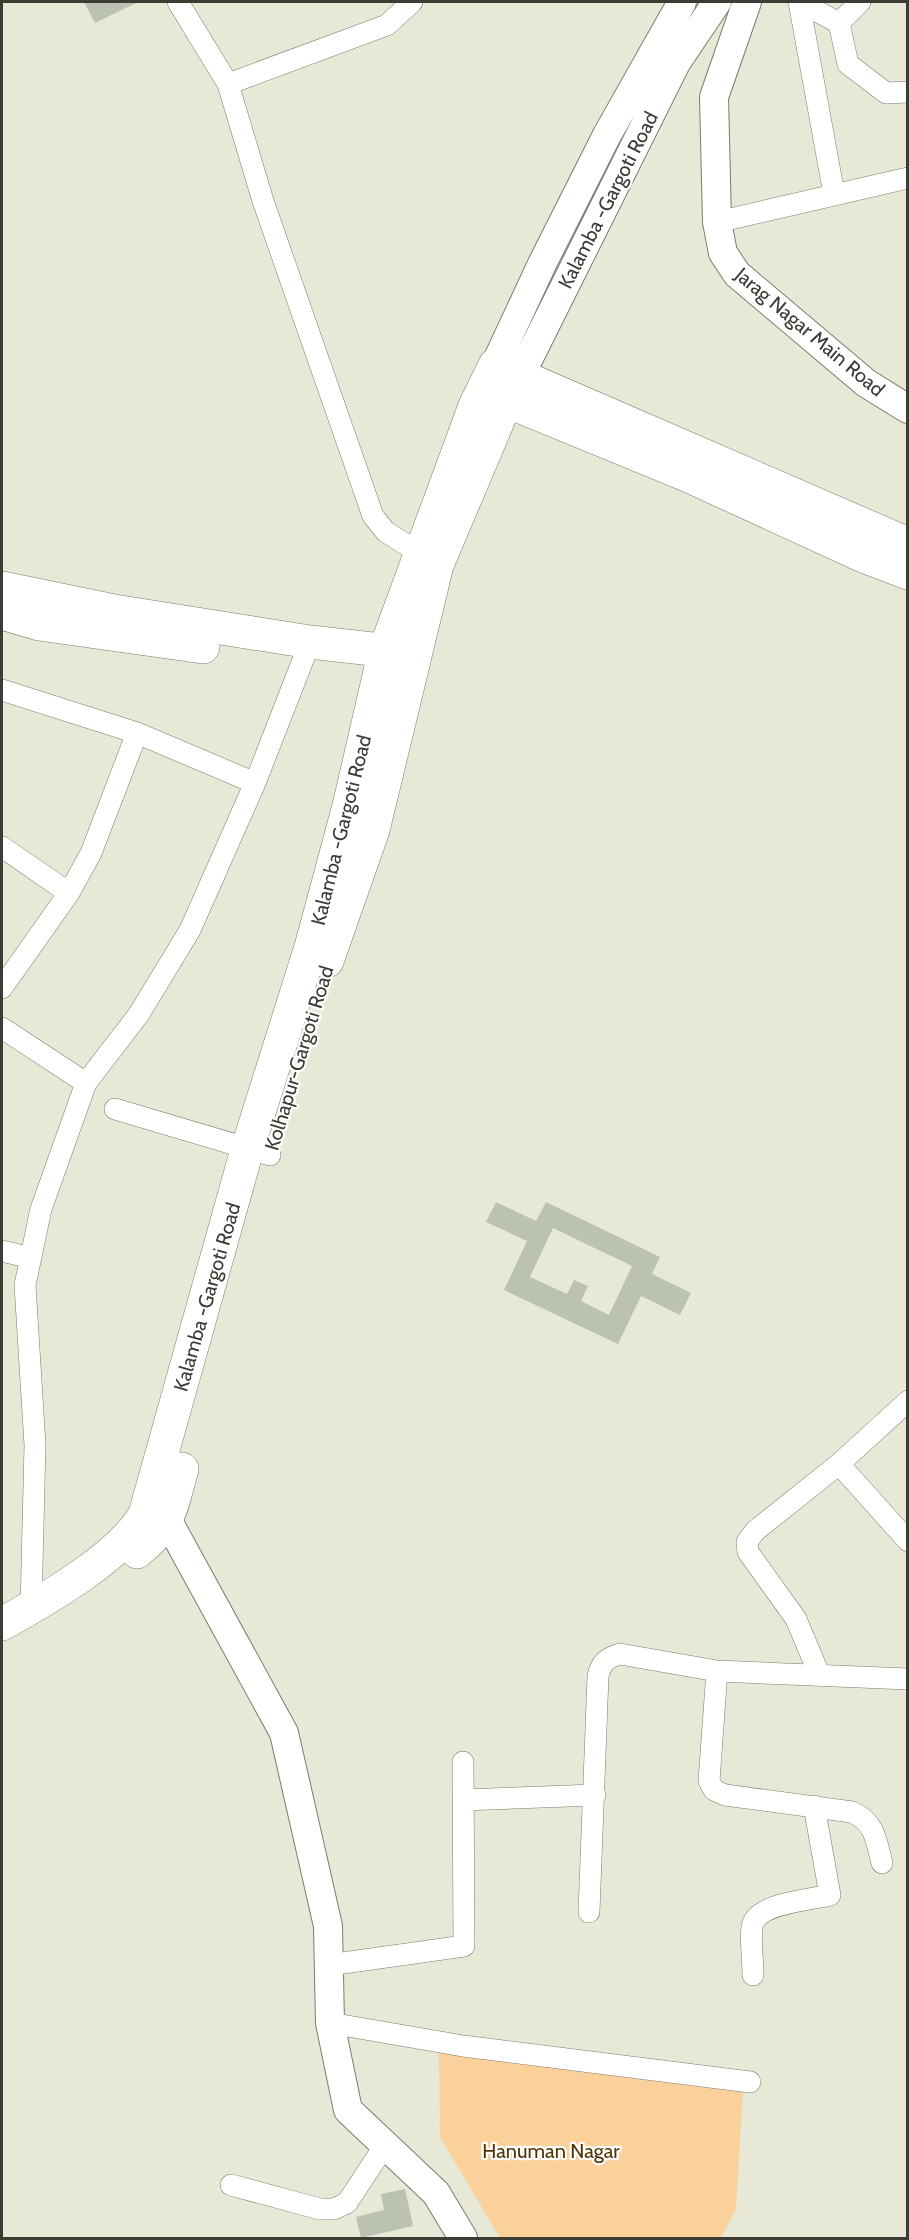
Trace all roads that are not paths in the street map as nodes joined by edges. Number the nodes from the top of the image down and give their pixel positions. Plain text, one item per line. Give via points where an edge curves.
1 (178, 2) edge
2 (412, 2) edge
3 (682, 2) edge
4 (717, 2) edge
5 (747, 2) edge
6 (800, 2) edge
7 (860, 2) edge
8 (839, 23) junction
9 (228, 84) junction
10 (908, 92) edge
11 (908, 178) edge
12 (834, 194) junction
13 (717, 222) junction
14 (501, 384) junction
15 (908, 409) edge
16 (908, 544) edge
17 (428, 559) junction
18 (908, 573) edge
19 (2, 588) edge
20 (2, 614) edge
21 (306, 652) junction
22 (399, 663) junction
23 (2, 690) edge
24 (137, 733) junction
25 (255, 783) junction
26 (2, 847) edge
27 (69, 893) junction
28 (2, 988) edge
29 (2, 1028) edge
30 (86, 1083) junction
31 (115, 1109) dead end
32 (259, 1153) junction
33 (2, 1251) edge
34 (31, 1258) junction
35 (908, 1401) edge
36 (839, 1464) junction
37 (152, 1491) junction
38 (167, 1521) junction
39 (908, 1541) edge
40 (31, 1608) junction
41 (2, 1624) edge
42 (2, 1643) edge
43 (717, 1671) junction
44 (819, 1674) junction
45 (908, 1679) edge
46 (463, 1762) dead end
47 (595, 1795) junction
48 (463, 1800) junction
49 (814, 1806) junction
50 (882, 1863) dead end
51 (589, 1912) dead end
52 (329, 1965) junction
53 (753, 1975) dead end
54 (330, 2023) junction
55 (750, 2082) dead end
56 (385, 2145) junction
57 (231, 2185) dead end
58 (463, 2238) edge

1 - 9 street
2 - 9 street via 387,25
3 - 14 street, Kalamba -Gargoti Road via 607,135 542,264
4 - 14 street, Kalamba -Gargoti Road via 676,63
5 - 13 street, Jarag Nagar Main Road via 714,97
6 - 8 street
6 - 12 street
7 - 8 street
8 - 10 street via 848,64 886,93
9 - 17 street via 263,201 373,516 386,532
11 - 12 street
12 - 13 street
13 - 15 street, Jarag Nagar Main Road via 723,254 737,274 866,383
14 - 16 main road
14 - 17 main road, Kalamba -Gargoti Road
14 - 18 main road via 689,476
17 - 22 main road, Kalamba -Gargoti Road
19 - 21 main road
20 - 21 main road via 39,624
21 - 22 main road
21 - 25 street
22 - 32 main road, Kolhapur-Gargoti Road via 373,830
23 - 24 street
24 - 25 street
24 - 27 street via 91,853
25 - 30 street via 190,930 139,1014
26 - 27 street
27 - 28 street
29 - 30 street
30 - 34 street via 41,1209
31 - 32 street
32 - 37 main road, Kalamba -Gargoti Road
32 - 38 main road, Kolhapur-Gargoti Road
33 - 34 street
34 - 40 street via 26,1285 35,1445
35 - 36 street
36 - 39 street
36 - 44 street via 755,1531 747,1542 748,1552 796,1619
37 - 38 street
37 - 40 main road, Kalamba -Gargoti Road via 139,1526 122,1544
38 - 42 main road, Kolhapur-Gargoti Road via 154,1537 75,1604
38 - 52 street via 284,1733 328,1926
40 - 41 main road, Kalamba -Gargoti Road
43 - 44 street
43 - 47 street via 620,1654 608,1658 598,1676
43 - 49 street via 710,1781 714,1790 724,1795
44 - 45 street
46 - 48 street
47 - 48 street
47 - 51 street
48 - 52 street via 464,1946
49 - 50 street via 852,1812 864,1818 873,1829
49 - 53 street via 830,1895 765,1909 756,1916 752,1926
52 - 54 street
54 - 55 street via 463,2046
54 - 56 street via 348,2110
56 - 57 street via 347,2203 334,2209 320,2210
56 - 58 street via 436,2193

